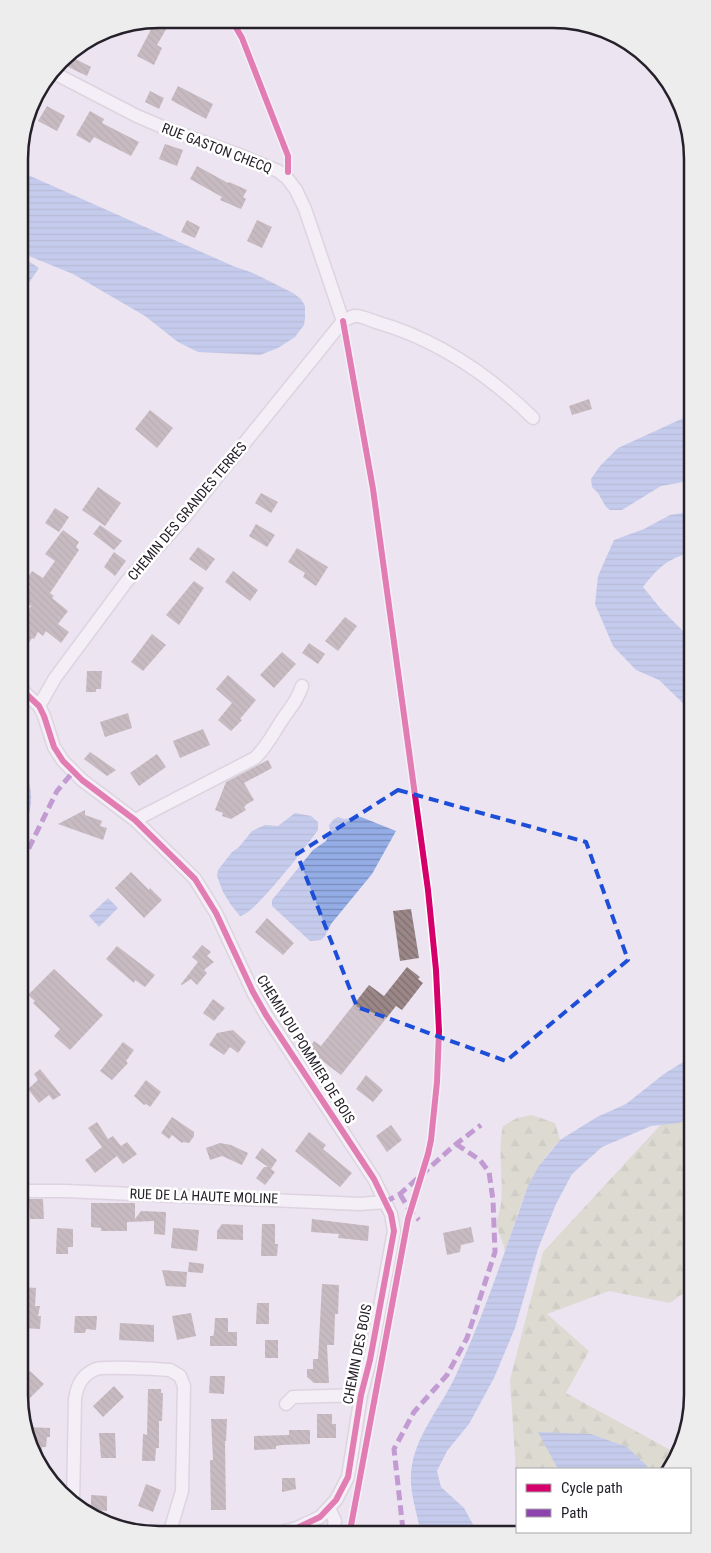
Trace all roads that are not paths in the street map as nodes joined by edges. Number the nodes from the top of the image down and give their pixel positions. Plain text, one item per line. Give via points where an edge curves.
1 (58, 75) edge
2 (343, 321) junction
3 (533, 418) dead end
4 (302, 686) dead end
5 (28, 696) edge
6 (39, 706) junction
7 (135, 820) junction
8 (28, 1191) edge
9 (385, 1202) junction
10 (361, 1395) junction
11 (286, 1404) dead end
12 (73, 1493) edge
13 (330, 1508) junction
14 (172, 1526) edge
15 (301, 1526) edge
16 (334, 1526) edge

1 - 2 street, RUE GASTON CHECQ via 137,116 278,171 287,178 305,209
2 - 3 street via 355,316 430,342 462,360 514,399
2 - 6 street, CHEMIN DES GRANDES TERRES via 184,518 127,581 55,678
4 - 7 street via 298,699 267,746 255,758
5 - 6 street
6 - 7 street, CHEMIN DU POMMIER DE BOIS via 63,762
7 - 9 street, CHEMIN DU POMMIER DE BOIS via 195,879 216,913 266,1015 374,1179
8 - 9 street, RUE DE LA HAUTE MOLINE via 360,1204
9 - 10 street, CHEMIN DES BOIS via 392,1214 394,1231
10 - 11 street, CHEMIN DES BOIS via 292,1397
10 - 13 street, CHEMIN DES BOIS via 348,1477
12 - 14 street via 74,1399 76,1386 83,1377 97,1368 170,1370 180,1376 184,1386 182,1491
13 - 15 street
13 - 16 street

